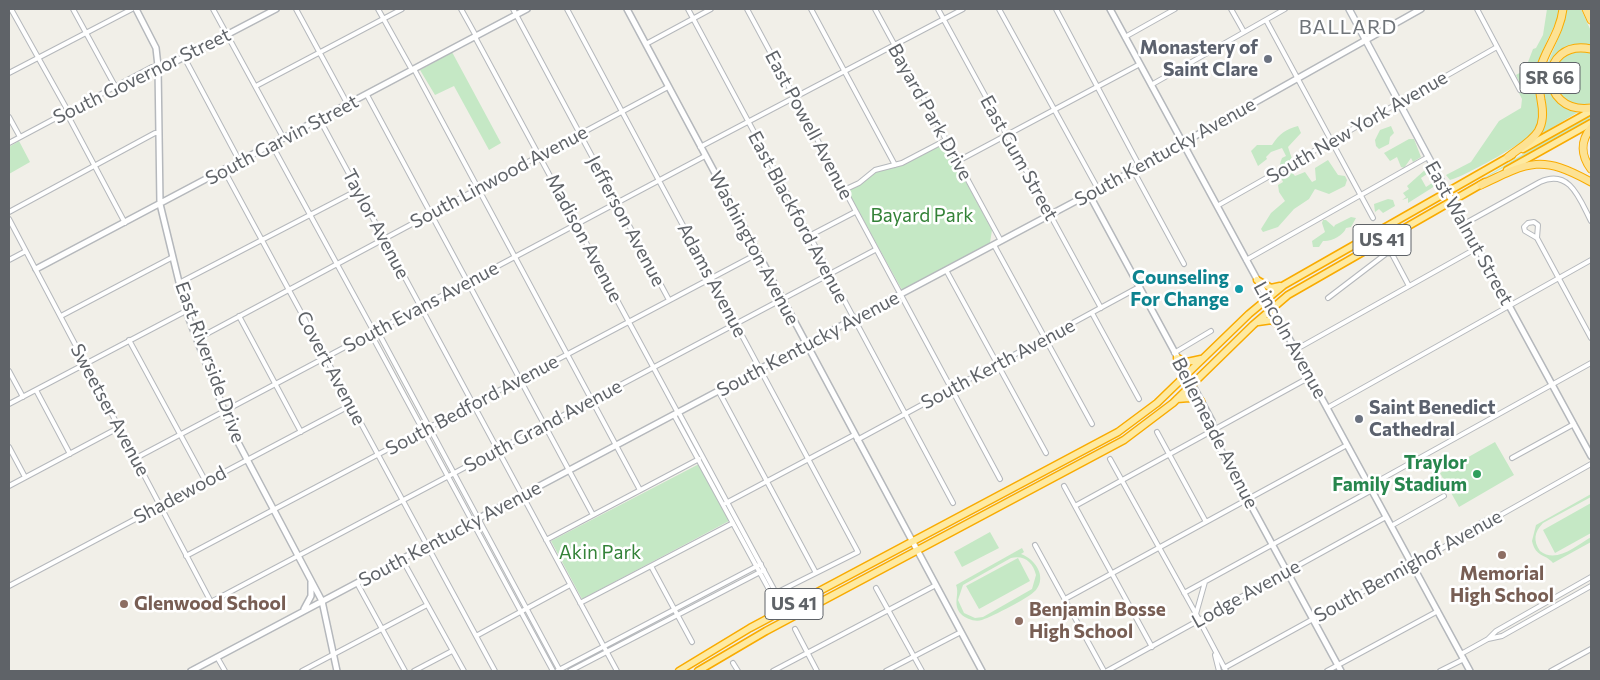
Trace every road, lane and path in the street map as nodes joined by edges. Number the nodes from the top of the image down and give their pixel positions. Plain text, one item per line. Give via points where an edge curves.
1 (11, 9) edge
2 (73, 9) edge
3 (132, 9) edge
4 (136, 9) edge
5 (213, 9) edge
6 (276, 9) edge
7 (296, 9) edge
8 (378, 9) edge
9 (402, 9) edge
10 (461, 9) edge
11 (513, 9) edge
12 (527, 9) edge
13 (568, 9) edge
14 (627, 9) edge
15 (688, 9) edge
16 (711, 9) edge
17 (747, 9) edge
18 (811, 9) edge
19 (874, 9) edge
20 (938, 9) edge
21 (963, 9) edge
22 (999, 9) edge
23 (1056, 9) edge
24 (1110, 9) edge
25 (1175, 9) edge
26 (1231, 9) edge
27 (1285, 9) edge
28 (1349, 9) edge
29 (1420, 9) edge
30 (1476, 9) edge
31 (1563, 9) edge
32 (1586, 9) edge
33 (516, 14) junction
34 (384, 18) junction
35 (693, 19) junction
36 (944, 19) junction
37 (1266, 20) junction
38 (1591, 20) edge
39 (86, 32) junction
40 (1244, 32) junction
41 (227, 35) junction
42 (476, 36) junction
43 (1125, 37) junction
44 (1365, 40) junction
45 (646, 44) junction
46 (894, 45) junction
47 (1497, 47) junction
48 (1591, 49) edge
49 (320, 52) junction
50 (39, 57) junction
51 (184, 58) junction
52 (1140, 64) junction
53 (158, 66) junction
54 (413, 70) junction
55 (844, 71) junction
56 (9, 73) edge
57 (1297, 79) junction
58 (1151, 85) junction
59 (115, 86) junction
60 (256, 86) junction
61 (1097, 86) junction
62 (668, 87) junction
63 (1520, 90) dead end
64 (367, 95) junction
65 (794, 97) junction
66 (1399, 103) junction
67 (348, 105) junction
68 (1591, 109) edge
69 (1055, 110) junction
70 (622, 111) junction
71 (67, 112) junction
72 (9, 117) edge
73 (320, 120) junction
74 (748, 122) junction
75 (1591, 123) edge
76 (1591, 128) edge
77 (158, 133) junction
78 (580, 134) junction
79 (1007, 135) junction
80 (20, 137) junction
81 (284, 139) junction
82 (946, 140) junction
83 (1332, 141) junction
84 (9, 143) edge
85 (1183, 144) junction
86 (272, 145) junction
87 (700, 146) junction
88 (539, 155) junction
89 (705, 156) junction
90 (1428, 157) junction
91 (1508, 157) junction
92 (958, 161) junction
93 (240, 162) junction
94 (94, 165) junction
95 (895, 165) junction
96 (1140, 167) junction
97 (1591, 169) edge
98 (224, 170) junction
99 (1133, 170) junction
100 (659, 181) junction
101 (1591, 182) edge
102 (1481, 185) junction
103 (478, 188) junction
104 (1098, 189) junction
105 (358, 190) junction
106 (844, 190) junction
107 (1447, 192) junction
108 (1089, 194) junction
109 (1361, 195) junction
110 (1452, 201) junction
111 (617, 203) junction
112 (160, 204) junction
113 (1217, 206) junction
114 (9, 212) edge
115 (855, 212) junction
116 (431, 213) junction
117 (310, 215) junction
118 (1050, 215) junction
119 (1374, 218) dead end
120 (9, 219) edge
121 (1591, 221) edge
122 (125, 222) junction
123 (1464, 224) junction
124 (577, 225) junction
125 (809, 236) junction
126 (1537, 238) junction
127 (384, 239) junction
128 (262, 240) junction
129 (1000, 241) junction
130 (994, 245) junction
131 (1477, 248) junction
132 (875, 250) junction
133 (26, 251) junction
134 (757, 254) junction
135 (173, 257) junction
136 (516, 258) junction
137 (9, 260) edge
138 (1246, 260) junction
139 (1591, 260) edge
140 (336, 264) junction
141 (1184, 264) dead end
142 (36, 269) junction
143 (946, 270) junction
144 (829, 275) junction
145 (711, 278) junction
146 (1559, 279) junction
147 (1257, 280) junction
148 (468, 283) junction
149 (179, 284) junction
150 (1284, 286) junction
151 (1409, 286) junction
152 (1139, 287) junction
153 (289, 290) junction
154 (900, 295) junction
155 (1267, 298) junction
156 (1328, 298) dead end
157 (669, 300) junction
158 (782, 300) junction
159 (1509, 306) junction
160 (421, 308) junction
161 (1101, 308) junction
162 (1272, 308) junction
163 (186, 311) junction
164 (1092, 313) junction
165 (61, 316) junction
166 (239, 316) junction
167 (854, 320) junction
168 (629, 322) junction
169 (735, 324) junction
170 (1254, 324) junction
171 (1283, 328) junction
172 (1211, 330) dead end
173 (374, 332) junction
174 (1045, 338) junction
175 (1591, 338) edge
176 (197, 339) junction
177 (129, 340) junction
178 (806, 346) junction
179 (1295, 350) junction
180 (568, 355) junction
181 (1176, 355) junction
182 (1205, 357) junction
183 (326, 358) junction
184 (86, 363) junction
185 (1591, 363) edge
186 (998, 364) junction
187 (654, 368) junction
188 (9, 371) edge
189 (759, 371) junction
190 (1186, 375) junction
191 (1310, 377) junction
192 (520, 380) junction
193 (276, 384) junction
194 (1192, 384) junction
195 (1552, 384) junction
196 (951, 389) junction
197 (36, 390) junction
198 (719, 392) junction
199 (22, 397) junction
200 (1139, 399) dead end
201 (1177, 399) junction
202 (592, 400) junction
203 (1201, 401) junction
204 (9, 404) edge
205 (473, 404) junction
206 (351, 405) junction
207 (1327, 408) junction
208 (224, 411) junction
209 (677, 414) junction
210 (904, 414) junction
211 (1092, 424) dead end
212 (1574, 424) junction
213 (545, 426) junction
214 (120, 427) junction
215 (428, 428) junction
216 (1214, 430) junction
217 (423, 431) junction
218 (301, 432) junction
219 (1157, 432) dead end
220 (181, 434) junction
221 (856, 437) junction
222 (1347, 445) junction
223 (616, 446) junction
224 (9, 447) edge
225 (498, 450) junction
226 (1046, 453) dead end
227 (70, 454) junction
228 (1169, 454) junction
229 (378, 455) junction
230 (1591, 456) edge
231 (703, 457) junction
232 (136, 458) junction
233 (1512, 458) dead end
234 (1110, 459) dead end
235 (247, 460) junction
236 (698, 460) junction
237 (808, 460) junction
238 (1591, 464) edge
239 (1048, 469) junction
240 (569, 471) junction
241 (454, 474) junction
242 (448, 476) junction
243 (25, 477) junction
244 (1053, 478) junction
245 (1000, 479) dead end
246 (1122, 480) junction
247 (767, 481) junction
248 (206, 482) junction
249 (9, 486) edge
250 (1064, 486) dead end
251 (1370, 488) junction
252 (640, 490) junction
253 (522, 495) junction
254 (1444, 496) dead end
255 (402, 500) junction
256 (1248, 500) junction
257 (727, 502) junction
258 (953, 503) dead end
259 (723, 505) junction
260 (161, 506) junction
261 (1075, 506) junction
262 (274, 510) junction
263 (593, 515) junction
264 (1386, 517) junction
265 (475, 520) junction
266 (737, 521) junction
267 (1206, 522) junction
268 (733, 523) junction
269 (1391, 526) junction
270 (546, 540) junction
271 (912, 541) junction
272 (1035, 545) dead end
273 (1272, 545) junction
274 (427, 546) junction
275 (1159, 548) junction
276 (917, 551) junction
277 (299, 555) junction
278 (186, 556) junction
279 (402, 559) junction
280 (761, 564) junction
281 (1412, 564) junction
282 (651, 566) junction
283 (756, 566) junction
284 (307, 570) junction
285 (764, 570) junction
286 (759, 572) junction
287 (1287, 572) junction
288 (816, 573) junction
289 (1112, 574) junction
290 (1591, 577) edge
291 (358, 582) junction
292 (1205, 582) junction
293 (570, 585) junction
294 (936, 585) junction
295 (9, 586) edge
296 (1591, 586) edge
297 (876, 588) dead end
298 (776, 593) junction
299 (1184, 593) junction
300 (812, 594) junction
301 (1065, 599) junction
302 (322, 601) junction
303 (211, 602) joint
304 (580, 603) junction
305 (818, 603) junction
306 (427, 605) junction
307 (526, 609) junction
308 (675, 609) junction
309 (889, 610) junction
310 (1438, 611) junction
311 (521, 612) junction
312 (299, 614) junction
313 (1196, 614) junction
314 (678, 615) junction
315 (1312, 619) junction
316 (1197, 621) junction
317 (382, 629) junction
318 (795, 629) dead end
319 (961, 632) junction
320 (476, 636) junction
321 (1488, 640) junction
322 (692, 642) dead end
323 (1152, 646) junction
324 (604, 647) junction
325 (1591, 649) edge
326 (452, 651) junction
327 (1214, 651) junction
328 (606, 652) junction
329 (808, 653) junction
330 (334, 655) junction
331 (218, 656) junction
332 (1462, 656) junction
333 (914, 657) junction
334 (733, 662) dead end
335 (1338, 666) junction
336 (1225, 670) edge
337 (191, 671) edge
338 (225, 671) edge
339 (302, 671) edge
340 (337, 671) edge
341 (405, 671) edge
342 (414, 671) edge
343 (464, 671) edge
344 (495, 671) edge
345 (553, 671) edge
346 (559, 671) edge
347 (570, 671) edge
348 (617, 671) edge
349 (679, 671) edge
350 (698, 671) edge
351 (738, 671) edge
352 (773, 671) edge
353 (817, 671) edge
354 (886, 671) edge
355 (922, 671) edge
356 (982, 671) edge
357 (1106, 671) edge
358 (1219, 671) edge
359 (1328, 671) edge
360 (1341, 671) edge
361 (1440, 671) edge
362 (1470, 671) edge
363 (1551, 671) edge

1 - 50 street
2 - 39 street
3 - 39 street
4 - 53 street, East Riverside Drive via 156,48
5 - 41 street
6 - 41 street, South Governor Street
7 - 49 street
8 - 34 street
9 - 34 street
10 - 42 street, Madison Avenue
11 - 33 street, Jefferson Avenue
12 - 33 street, South Garvin Street
13 - 70 street, Adams Avenue
14 - 45 street, Washington Avenue
15 - 35 street, East Blackford Avenue
16 - 35 street
17 - 65 street, East Powell Avenue
18 - 55 street
19 - 46 street, Bayard Park Drive
20 - 36 street, East Gum Street
21 - 36 street
22 - 69 street
23 - 61 street
24 - 43 street, Lincoln Avenue
25 - 43 street
26 - 40 street
27 - 37 street
28 - 44 main road, East Walnut Street
29 - 44 street, South Kentucky Avenue
30 - 47 street
31 - 91 highway via 1558,34 1539,76 1543,123 1536,135
32 - 38 highway
33 - 42 street, South Garvin Street
33 - 78 street, Jefferson Avenue
34 - 49 street
34 - 54 street
35 - 45 street
35 - 74 street, East Blackford Avenue
36 - 46 street
36 - 79 street, East Gum Street
37 - 40 street
37 - 57 street
39 - 50 street
39 - 59 street
40 - 58 street
41 - 51 street, South Governor Street
41 - 60 street
42 - 54 street, South Garvin Street
42 - 88 street, Madison Avenue
43 - 52 street, Lincoln Avenue
44 - 57 street, South Kentucky Avenue
44 - 66 main road, East Walnut Street
45 - 62 street, Washington Avenue
46 - 55 street
46 - 82 street, Bayard Park Drive
47 - 63 street
47 - 66 street, South New York Avenue
48 - 68 highway, SR 66 via 1578,48 1562,54 1550,74 1553,90 1560,100 1574,107
49 - 60 street
49 - 67 street
50 - 56 street
50 - 71 street
51 - 53 street, South Governor Street via 167,66
51 - 93 street
52 - 58 street, Lincoln Avenue
52 - 61 street
53 - 59 street, South Governor Street
53 - 77 street, East Riverside Drive
54 - 64 street, South Garvin Street
54 - 103 street
55 - 65 street
55 - 95 street
57 - 83 street
57 - 85 street, South Kentucky Avenue
58 - 85 street, Lincoln Avenue
59 - 71 street, South Governor Street
60 - 81 street
61 - 69 street
61 - 96 street
62 - 70 street, South Linwood Avenue
62 - 87 street, Washington Avenue
64 - 67 street, South Garvin Street
64 - 116 street
65 - 74 street
65 - 106 street, East Powell Avenue
66 - 83 street, South New York Avenue
66 - 90 main road, East Walnut Street
67 - 73 street, South Garvin Street
68 - 91 highway, US 41
69 - 79 street
69 - 104 street
70 - 78 street, South Linwood Avenue
70 - 100 street, Adams Avenue
71 - 80 street, South Governor Street
71 - 94 street
72 - 80 street
73 - 81 street, South Garvin Street
73 - 105 street, Taylor Avenue
74 - 87 street
74 - 125 street, East Blackford Avenue
75 - 102 highway, US 41
76 - 97 highway via 1583,148 1585,161
77 - 94 street
77 - 112 street, East Riverside Drive
78 - 88 street, South Linwood Avenue
78 - 111 street, Jefferson Avenue
79 - 92 street
79 - 118 street, East Gum Street
80 - 84 street, South Governor Street
81 - 86 street, South Garvin Street
82 - 92 street, Bayard Park Drive
82 - 95 street
83 - 109 street
83 - 113 street, South New York Avenue
85 - 96 street, South Kentucky Avenue
85 - 113 street, Lincoln Avenue
86 - 93 street, South Garvin Street
86 - 117 street
87 - 89 street, Washington Avenue
88 - 103 street, South Linwood Avenue
88 - 124 street, Madison Avenue
89 - 100 street, South Evans Avenue
89 - 134 street, Washington Avenue
90 - 107 main road, East Walnut Street
90 - 109 street
91 - 107 highway, US 41
92 - 129 street, Bayard Park Drive
93 - 98 street, South Garvin Street
94 - 114 street
94 - 122 street
95 - 106 street via 875,170
96 - 99 street, South Kentucky Avenue
98 - 112 street, South Garvin Street
98 - 128 street, Covert Avenue
99 - 104 street, South Kentucky Avenue
99 - 141 street
100 - 111 street, South Evans Avenue
100 - 145 street, Adams Avenue
101 - 102 highway via 1562,167 1544,163 1524,166
102 - 110 highway, US 41
103 - 116 street, South Linwood Avenue
103 - 136 street
104 - 108 street, South Kentucky Avenue
105 - 117 street
105 - 127 street, Taylor Avenue
106 - 115 street, East Powell Avenue
107 - 110 main road, East Walnut Street
107 - 150 highway, US 41
108 - 118 street, South Kentucky Avenue
108 - 152 street, Bellemeade Avenue
109 - 119 street
109 - 138 street
110 - 123 street, East Walnut Street
110 - 162 highway, US 41 via 1314,279
111 - 124 street, South Evans Avenue
111 - 157 street, Jefferson Avenue
112 - 122 street, South Garvin Street
112 - 135 street, East Riverside Drive
113 - 138 street, Lincoln Avenue
115 - 125 street
115 - 132 street, East Powell Avenue
116 - 127 street, South Linwood Avenue
116 - 148 street
117 - 128 street
117 - 140 street
118 - 129 street, South Kentucky Avenue
118 - 161 street, East Gum Street
120 - 133 street, Sweetser Avenue
121 - 123 street via 1570,184 1558,178 1544,180
122 - 142 street, South Garvin Street
123 - 131 street, East Walnut Street
124 - 136 street, South Evans Avenue
124 - 168 street, Madison Avenue
125 - 144 street, East Blackford Avenue
126 - 126 street via 1525,231 1528,223 1537,224
126 - 146 street
127 - 140 street, South Linwood Avenue
127 - 160 street, Taylor Avenue
128 - 149 street
128 - 153 street, Covert Avenue
129 - 130 street, South Kentucky Avenue
130 - 143 street, South Kentucky Avenue
130 - 174 street
131 - 151 street
131 - 159 street, East Walnut Street
132 - 144 street, South Grand Avenue
132 - 154 street, East Powell Avenue
133 - 137 street
133 - 142 street, Sweetser Avenue
134 - 145 street, South Bedford Avenue
134 - 158 street, Washington Avenue
135 - 149 street, East Riverside Drive
135 - 165 street
136 - 148 street, South Evans Avenue
136 - 180 street
138 - 147 street, Lincoln Avenue
139 - 146 street
140 - 153 street, South Linwood Avenue
140 - 173 street
142 - 165 street, Sweetser Avenue
143 - 154 street, South Kentucky Avenue
143 - 186 street
144 - 158 street, South Grand Avenue
144 - 167 street, East Blackford Avenue
145 - 157 street, South Bedford Avenue
145 - 169 street, Adams Avenue
146 - 159 street
146 - 175 street
147 - 150 highway via 1271,288
147 - 155 street, Lincoln Avenue
148 - 160 street, South Evans Avenue
148 - 192 street
149 - 163 street, East Riverside Drive
150 - 155 highway, US 41
151 - 156 street via 1389,253
151 - 179 street
152 - 161 street, South Kerth Avenue
152 - 181 street, Bellemeade Avenue
153 - 166 street, South Linwood Avenue
153 - 183 street, Covert Avenue
154 - 167 street, South Kentucky Avenue
154 - 196 street, East Powell Avenue
155 - 162 street, Lincoln Avenue
155 - 182 highway, US 41
157 - 168 street, South Bedford Avenue
158 - 169 street, South Grand Avenue
158 - 178 street, Washington Avenue
159 - 195 street, East Walnut Street
159 - 207 street
160 - 173 street, South Evans Avenue
160 - 205 street, Taylor Avenue
161 - 164 street, South Kerth Avenue
162 - 170 highway, US 41
162 - 171 street, Lincoln Avenue
163 - 176 street, East Riverside Drive
163 - 177 street
164 - 174 street, South Kerth Avenue
164 - 200 street
165 - 184 street, Sweetser Avenue
166 - 176 street, South Linwood Avenue
166 - 193 street
167 - 178 street, South Kentucky Avenue
167 - 210 street, East Blackford Avenue
168 - 180 street, South Bedford Avenue
168 - 187 street, Madison Avenue
169 - 187 street, South Grand Avenue
169 - 189 street, Adams Avenue
170 - 171 highway via 1269,320
170 - 194 highway, US 41
171 - 179 street, Lincoln Avenue
172 - 181 street
173 - 183 street, South Evans Avenue
173 - 215 street
173 - 217 street
174 - 186 street, South Kerth Avenue
174 - 211 street
176 - 208 street, East Riverside Drive
177 - 184 street
177 - 220 street
178 - 189 street, South Kentucky Avenue
178 - 221 street, Washington Avenue
179 - 191 street, Lincoln Avenue
180 - 192 street, South Bedford Avenue
180 - 202 street
181 - 182 highway via 1190,362
181 - 190 street, Bellemeade Avenue
182 - 190 highway, US 41
183 - 193 street, South Evans Avenue
183 - 206 street, Covert Avenue
184 - 197 street
184 - 214 street, Sweetser Avenue
185 - 195 street
186 - 196 street, South Kerth Avenue
186 - 226 street
187 - 202 street, South Grand Avenue
187 - 209 street, Madison Avenue
188 - 199 street
189 - 198 street, South Kentucky Avenue
189 - 237 street, Adams Avenue
190 - 194 street, Bellemeade Avenue
190 - 239 highway, US 41 via 1130,424
191 - 207 street, Lincoln Avenue
191 - 216 street
192 - 205 street, South Bedford Avenue
192 - 213 street
193 - 208 street, South Evans Avenue
193 - 218 street
194 - 201 highway, US 41
194 - 203 street, Bellemeade Avenue
195 - 212 street, East Walnut Street
195 - 251 street
196 - 210 street, South Kerth Avenue
196 - 245 street, East Powell Avenue
197 - 199 street
197 - 227 street
198 - 209 street, South Kentucky Avenue
198 - 247 street
199 - 204 street
201 - 203 highway
201 - 244 highway, US 41 via 1124,440
202 - 213 street, South Grand Avenue
202 - 223 street
203 - 216 street, Bellemeade Avenue
205 - 215 street, South Bedford Avenue
205 - 225 street, Taylor Avenue
206 - 218 street, Shadewood
206 - 229 street, Covert Avenue
207 - 222 street, Lincoln Avenue
208 - 220 street, South Evans Avenue
208 - 235 street, East Riverside Drive
209 - 223 street, South Kentucky Avenue
209 - 231 street, Madison Avenue
209 - 236 street, Madison Avenue
210 - 221 street, South Kerth Avenue
210 - 258 street, East Blackford Avenue
212 - 230 street, East Walnut Street
212 - 233 street
213 - 225 street, South Grand Avenue
213 - 240 street
214 - 227 street
214 - 232 street, Sweetser Avenue
215 - 217 street, South Bedford Avenue
215 - 241 street
216 - 228 street
216 - 256 street, Bellemeade Avenue via 1216,440
217 - 229 street, South Bedford Avenue
217 - 242 street
218 - 235 street, Shadewood
219 - 228 street
220 - 232 street, South Evans Avenue
220 - 248 street
221 - 237 street, South Kerth Avenue
221 - 271 street, Washington Avenue
222 - 251 street, Lincoln Avenue
222 - 256 street
223 - 240 street, South Kentucky Avenue
223 - 252 street
224 - 243 street
225 - 241 street, South Grand Avenue
225 - 253 street, Taylor Avenue
227 - 243 street
228 - 246 street
228 - 267 street
229 - 255 street, Covert Avenue
229 - 262 street, South Bedford Avenue
231 - 236 street
231 - 257 street, Madison Avenue
232 - 260 street, Sweetser Avenue
234 - 246 street
235 - 248 street, Shadewood
235 - 262 street, East Riverside Drive
236 - 252 street
236 - 259 street, Madison Avenue
237 - 247 street, South Kerth Avenue
237 - 288 street, Adams Avenue via 858,552
238 - 281 street, South Bennighof Avenue
239 - 244 highway via 1055,472
239 - 271 highway, US 41
240 - 253 street, South Kentucky Avenue
240 - 263 street
241 - 242 street, South Grand Avenue
241 - 265 street
242 - 255 street, South Grand Avenue
242 - 265 street
243 - 249 street
244 - 276 highway, US 41
246 - 261 street
246 - 275 street
247 - 257 street, South Kerth Avenue
247 - 288 street
248 - 260 street, Shadewood
250 - 261 street
251 - 264 street, Lincoln Avenue
251 - 273 street
252 - 263 street
253 - 265 street, South Kentucky Avenue
253 - 270 street, Taylor Avenue
254 - 269 street
255 - 274 street, Covert Avenue
255 - 277 street, South Grand Avenue
256 - 267 street
256 - 273 street, Bellemeade Avenue
257 - 259 street, South Kerth Avenue
257 - 266 street, Madison Avenue
259 - 268 street, Madison Avenue
260 - 278 street, Sweetser Avenue
260 - 295 street, Shadewood
261 - 289 street
262 - 277 street, East Riverside Drive
262 - 278 street, South Bedford Avenue
263 - 270 street
264 - 269 street, Lincoln Avenue
264 - 287 street, Lodge Avenue
265 - 274 street, South Kentucky Avenue
265 - 307 street
265 - 311 street
266 - 268 street
266 - 280 street, Madison Avenue
267 - 275 street
268 - 282 street
268 - 283 street, Madison Avenue
269 - 281 street, Lincoln Avenue
270 - 293 street, Taylor Avenue
271 - 276 street, Washington Avenue
271 - 300 highway, US 41
272 - 301 street
273 - 287 street, Bellemeade Avenue
273 - 292 street
274 - 279 street, South Kentucky Avenue
274 - 320 street, Covert Avenue
275 - 289 street
275 - 299 street
276 - 294 street, Washington Avenue
276 - 305 highway, US 41
277 - 284 street, East Riverside Drive
277 - 303 street, South Grand Avenue
278 - 303 street, Sweetser Avenue
279 - 291 street, South Kentucky Avenue
279 - 306 street
280 - 283 street
280 - 285 street, Madison Avenue
281 - 310 street, Lincoln Avenue
281 - 315 street, South Bennighof Avenue
282 - 304 street
282 - 308 street
283 - 286 street, Madison Avenue
283 - 308 street
284 - 302 street, East Riverside Drive
284 - 312 street via 312,592 308,604
285 - 286 street
285 - 298 street, Madison Avenue
286 - 298 street, Madison Avenue via 772,595
286 - 314 street
287 - 315 street, Bellemeade Avenue
287 - 316 street, Lodge Avenue
288 - 298 street
289 - 301 street
289 - 323 street
290 - 321 street via 1496,631
291 - 302 street, South Kentucky Avenue
291 - 317 street
292 - 299 street
292 - 313 street
293 - 304 street, Taylor Avenue
293 - 307 street
294 - 309 street
294 - 319 street, Washington Avenue
296 - 321 street via 1502,636
297 - 309 street
299 - 313 street
300 - 305 highway via 810,602
300 - 349 highway, US 41
301 - 357 street
302 - 312 street, South Kentucky Avenue
302 - 330 street, East Riverside Drive
304 - 324 street, Taylor Avenue
305 - 350 highway, US 41
306 - 317 street
306 - 326 street
307 - 311 street
307 - 346 street
308 - 314 street
308 - 324 street
309 - 329 street
309 - 333 street
310 - 332 street, Lincoln Avenue
310 - 335 street
311 - 320 street
311 - 345 street
312 - 331 street, South Kentucky Avenue
313 - 316 street
314 - 322 street
314 - 328 street
315 - 335 street, Bellemeade Avenue
315 - 336 street, South Bennighof Avenue
316 - 323 street, Lodge Avenue
316 - 327 street
317 - 330 street
317 - 341 street
318 - 329 street
319 - 333 street
319 - 356 street, Washington Avenue
320 - 344 street, Covert Avenue
321 - 332 street
323 - 357 street, Lodge Avenue
324 - 328 street, Taylor Avenue
324 - 346 street
325 - 363 street
326 - 342 street
326 - 343 street
327 - 336 street
327 - 358 street
328 - 347 street
328 - 348 street, Taylor Avenue
329 - 352 street
329 - 353 street
330 - 339 street
330 - 340 street, East Riverside Drive
331 - 337 street, South Kentucky Avenue
331 - 338 street
332 - 361 street
332 - 362 street, Lincoln Avenue
333 - 354 street
333 - 355 street
334 - 351 street
335 - 359 street
335 - 360 street, Bellemeade Avenue

